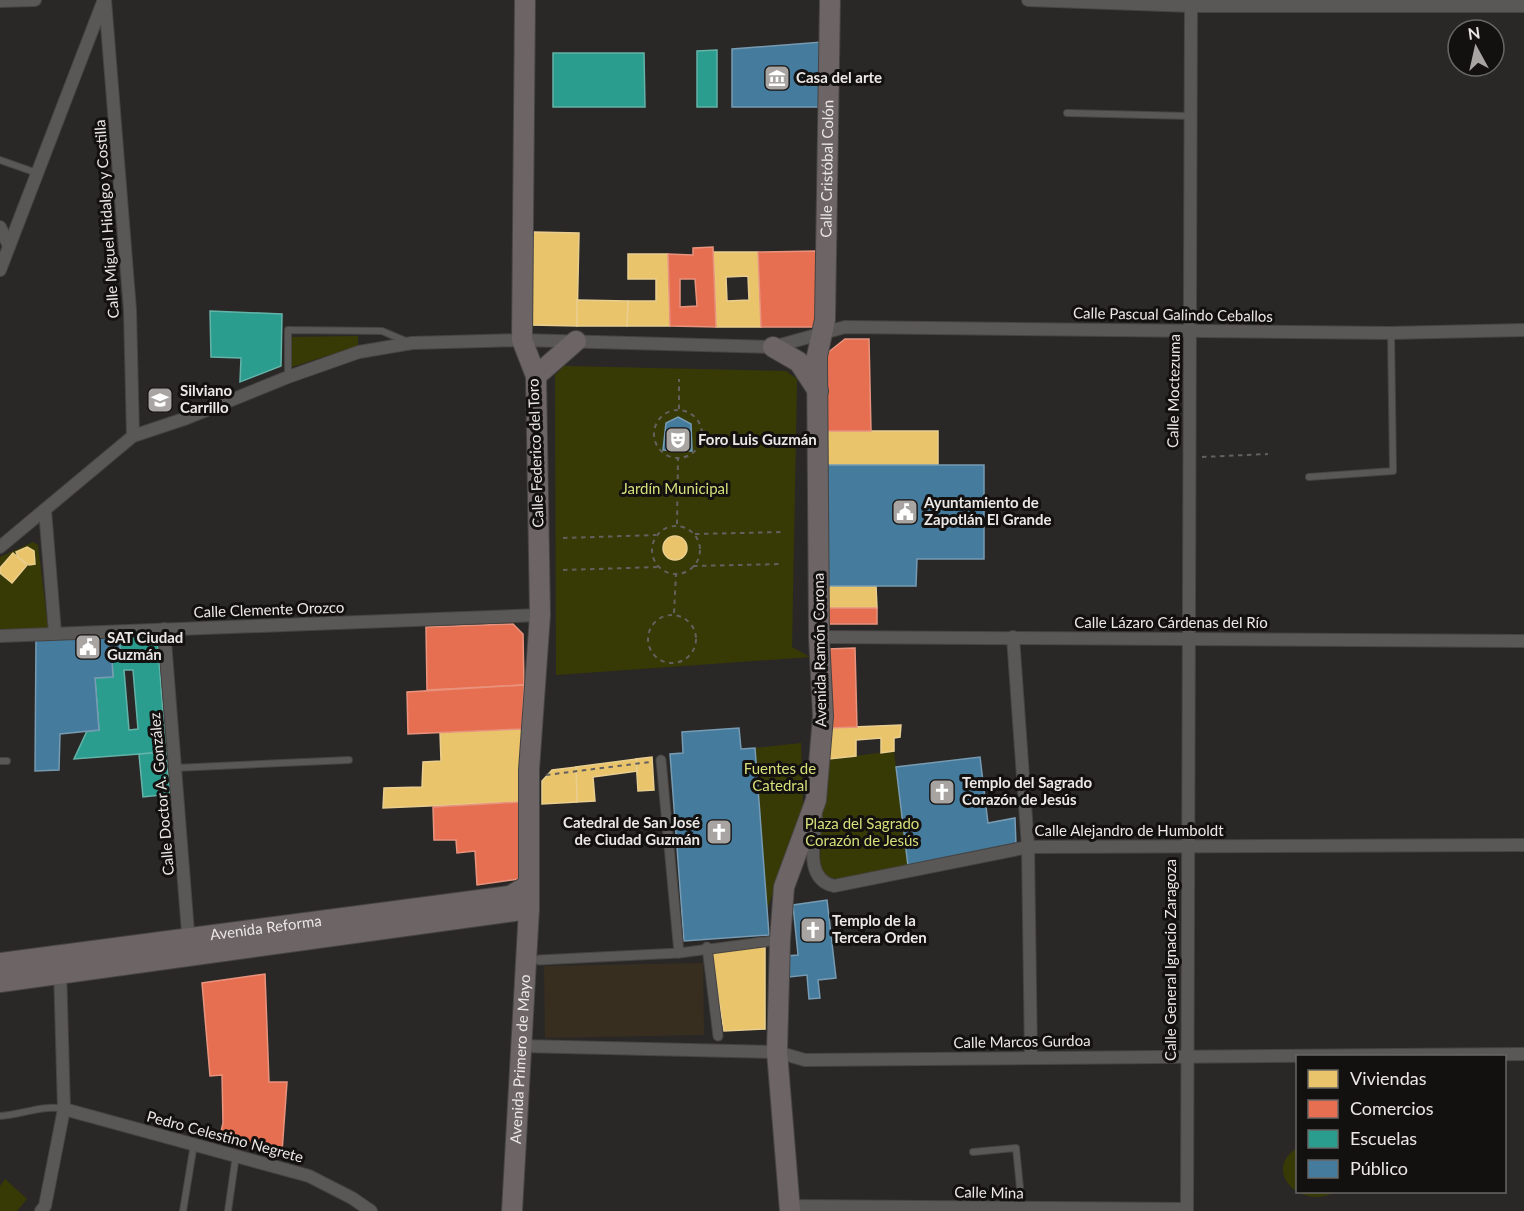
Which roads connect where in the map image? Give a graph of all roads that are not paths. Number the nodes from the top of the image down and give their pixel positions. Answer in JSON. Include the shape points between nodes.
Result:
{"nodes":[{"id":1,"x":36,"y":0,"type":"edge"},
{"id":2,"x":104,"y":0,"type":"edge"},
{"id":3,"x":525,"y":0,"type":"edge"},
{"id":4,"x":830,"y":0,"type":"edge"},
{"id":5,"x":1028,"y":0,"type":"edge"},
{"id":6,"x":0,"y":1,"type":"edge"},
{"id":7,"x":1191,"y":3,"type":"edge"},
{"id":8,"x":1330,"y":3,"type":"edge"},
{"id":9,"x":1417,"y":3,"type":"edge"},
{"id":10,"x":1524,"y":6,"type":"edge"},
{"id":11,"x":1067,"y":113,"type":"dead end"},
{"id":12,"x":1189,"y":116,"type":"junction"},
{"id":13,"x":0,"y":160,"type":"edge"},
{"id":14,"x":38,"y":173,"type":"junction"},
{"id":15,"x":0,"y":227,"type":"edge"},
{"id":16,"x":9,"y":246,"type":"junction"},
{"id":17,"x":0,"y":270,"type":"edge"},
{"id":18,"x":1190,"y":330,"type":"junction"},
{"id":19,"x":1524,"y":330,"type":"edge"},
{"id":20,"x":1390,"y":333,"type":"junction"},
{"id":21,"x":822,"y":336,"type":"junction"},
{"id":22,"x":522,"y":340,"type":"junction"},
{"id":23,"x":576,"y":341,"type":"junction"},
{"id":24,"x":412,"y":343,"type":"junction"},
{"id":25,"x":773,"y":347,"type":"junction"},
{"id":26,"x":536,"y":376,"type":"junction"},
{"id":27,"x":288,"y":377,"type":"junction"},
{"id":28,"x":818,"y":391,"type":"junction"},
{"id":29,"x":133,"y":436,"type":"junction"},
{"id":30,"x":1309,"y":477,"type":"dead end"},
{"id":31,"x":45,"y":510,"type":"junction"},
{"id":32,"x":0,"y":547,"type":"edge"},
{"id":33,"x":540,"y":615,"type":"junction"},
{"id":34,"x":164,"y":629,"type":"junction"},
{"id":35,"x":55,"y":633,"type":"junction"},
{"id":36,"x":0,"y":636,"type":"edge"},
{"id":37,"x":819,"y":637,"type":"junction"},
{"id":38,"x":1013,"y":637,"type":"junction"},
{"id":39,"x":1188,"y":638,"type":"junction"},
{"id":40,"x":1524,"y":640,"type":"edge"},
{"id":41,"x":349,"y":760,"type":"dead end"},
{"id":42,"x":661,"y":760,"type":"road end"},
{"id":43,"x":176,"y":768,"type":"junction"},
{"id":44,"x":816,"y":801,"type":"junction"},
{"id":45,"x":1186,"y":845,"type":"junction"},
{"id":46,"x":1524,"y":846,"type":"edge"},
{"id":47,"x":1028,"y":847,"type":"junction"},
{"id":48,"x":529,"y":885,"type":"junction"},
{"id":49,"x":529,"y":909,"type":"junction"},
{"id":50,"x":771,"y":941,"type":"dead end"},
{"id":51,"x":707,"y":947,"type":"junction"},
{"id":52,"x":190,"y":948,"type":"junction"},
{"id":53,"x":679,"y":953,"type":"junction"},
{"id":54,"x":539,"y":960,"type":"dead end"},
{"id":55,"x":0,"y":963,"type":"edge"},
{"id":56,"x":59,"y":965,"type":"junction"},
{"id":57,"x":0,"y":982,"type":"edge"},
{"id":58,"x":718,"y":1036,"type":"dead end"},
{"id":59,"x":522,"y":1047,"type":"junction"},
{"id":60,"x":777,"y":1052,"type":"junction"},
{"id":61,"x":1524,"y":1054,"type":"edge"},
{"id":62,"x":1185,"y":1055,"type":"junction"},
{"id":63,"x":1031,"y":1057,"type":"junction"},
{"id":64,"x":64,"y":1109,"type":"junction"},
{"id":65,"x":0,"y":1116,"type":"edge"},
{"id":66,"x":194,"y":1143,"type":"junction"},
{"id":67,"x":973,"y":1152,"type":"dead end"},
{"id":68,"x":237,"y":1154,"type":"junction"},
{"id":69,"x":790,"y":1208,"type":"edge"},
{"id":70,"x":1022,"y":1208,"type":"junction"},
{"id":71,"x":1186,"y":1210,"type":"edge"},
{"id":72,"x":41,"y":1211,"type":"edge"},
{"id":73,"x":183,"y":1211,"type":"edge"},
{"id":74,"x":228,"y":1211,"type":"edge"},
{"id":75,"x":371,"y":1211,"type":"edge"},
{"id":76,"x":512,"y":1211,"type":"edge"}],
"edges":[{"from":1,"to":6,"type":"street"},
{"from":2,"to":14,"type":"street"},
{"from":2,"to":29,"type":"street","name":"Calle Miguel Hidalgo y Costilla","via":[[130,310]]},
{"from":3,"to":22,"type":"main road","name":"Calle Federico del Toro"},
{"from":4,"to":21,"type":"main road","name":"Calle Cristóbal Colón"},
{"from":5,"to":7,"type":"street"},
{"from":7,"to":8,"type":"street"},
{"from":7,"to":12,"type":"street","name":"Calle Moctezuma"},
{"from":8,"to":9,"type":"street"},
{"from":9,"to":10,"type":"street"},
{"from":11,"to":12,"type":"lane"},
{"from":12,"to":18,"type":"street","name":"Calle Moctezuma"},
{"from":13,"to":14,"type":"lane"},
{"from":14,"to":16,"type":"street"},
{"from":15,"to":16,"type":"street"},
{"from":16,"to":17,"type":"street"},
{"from":18,"to":20,"type":"street","name":"Calle Pascual Galindo Ceballos"},
{"from":18,"to":21,"type":"street","name":"Calle Pascual Galindo Ceballos","via":[[845,327]]},
{"from":18,"to":39,"type":"street","name":"Calle Moctezuma"},
{"from":19,"to":20,"type":"street","name":"Calle Pascual Galindo Ceballos"},
{"from":20,"to":30,"type":"lane","via":[[1393,471]]},
{"from":21,"to":25,"type":"street","name":"Calle Pascual Galindo Ceballos"},
{"from":21,"to":28,"type":"main road","name":"Avenida Ramón Corona","via":[[817,356]]},
{"from":22,"to":23,"type":"street","name":"Calle Pascual Galindo Ceballos"},
{"from":22,"to":24,"type":"street","name":"Calle Pascual Galindo Ceballos"},
{"from":22,"to":26,"type":"main road","name":"Calle Federico del Toro"},
{"from":23,"to":25,"type":"street","name":"Calle Pascual Galindo Ceballos"},
{"from":23,"to":26,"type":"main road"},
{"from":24,"to":27,"type":"street","name":"Calle Pascual Galindo Ceballos","via":[[359,352]]},
{"from":24,"to":27,"type":"lane","via":[[382,331],[288,330]]},
{"from":25,"to":28,"type":"main road","via":[[799,362]]},
{"from":26,"to":33,"type":"main road","name":"Calle Federico del Toro"},
{"from":27,"to":29,"type":"street","name":"Calle Pascual Galindo Ceballos"},
{"from":28,"to":37,"type":"main road","name":"Avenida Ramón Corona"},
{"from":29,"to":31,"type":"street"},
{"from":31,"to":32,"type":"street"},
{"from":31,"to":35,"type":"street"},
{"from":33,"to":34,"type":"street","name":"Calle Clemente Orozco"},
{"from":33,"to":48,"type":"main road","name":"Calle Federico del Toro","via":[[529,770]]},
{"from":34,"to":35,"type":"street","name":"Calle Clemente Orozco"},
{"from":34,"to":43,"type":"street","name":"Calle Doctor A. González"},
{"from":35,"to":36,"type":"street","name":"Calle Clemente Orozco"},
{"from":37,"to":38,"type":"street","name":"Calle Lázaro Cárdenas del Río"},
{"from":37,"to":44,"type":"main road","name":"Avenida Ramón Corona","via":[[823,716]]},
{"from":38,"to":39,"type":"street","name":"Calle Lázaro Cárdenas del Río"},
{"from":38,"to":47,"type":"street"},
{"from":39,"to":40,"type":"street","name":"Calle Lázaro Cárdenas del Río"},
{"from":39,"to":45,"type":"street","name":"Calle General Ignacio Zaragoza"},
{"from":41,"to":43,"type":"lane"},
{"from":42,"to":53,"type":"street"},
{"from":43,"to":52,"type":"street","name":"Calle Doctor A. González"},
{"from":44,"to":47,"type":"street","name":"Calle Alejandro de Humboldt","via":[[813,863],[818,877],[829,884]]},
{"from":44,"to":60,"type":"main road","name":"Avenida Ramón Corona","via":[[784,887]]},
{"from":45,"to":46,"type":"street","name":"Calle Alejandro de Humboldt"},
{"from":45,"to":47,"type":"street","name":"Calle Alejandro de Humboldt"},
{"from":45,"to":62,"type":"street","name":"Calle General Ignacio Zaragoza"},
{"from":47,"to":63,"type":"street"},
{"from":48,"to":49,"type":"main road","name":"Calle Federico del Toro"},
{"from":48,"to":52,"type":"main road","name":"Avenida Reforma","via":[[510,896]]},
{"from":49,"to":52,"type":"main road","name":"Avenida Reforma"},
{"from":49,"to":59,"type":"main road","name":"Avenida Primero de Mayo"},
{"from":50,"to":51,"type":"street"},
{"from":51,"to":53,"type":"street"},
{"from":51,"to":58,"type":"street"},
{"from":52,"to":56,"type":"main road","name":"Avenida Reforma"},
{"from":53,"to":54,"type":"street"},
{"from":55,"to":56,"type":"main road","name":"Avenida Reforma"},
{"from":56,"to":57,"type":"main road","name":"Avenida Reforma"},
{"from":56,"to":64,"type":"street"},
{"from":59,"to":60,"type":"street","name":"Calle Marcos Gurdoa"},
{"from":59,"to":76,"type":"main road","name":"Avenida Primero de Mayo"},
{"from":60,"to":63,"type":"street","name":"Calle Marcos Gurdoa","via":[[805,1060]]},
{"from":60,"to":69,"type":"main road","name":"Avenida Ramón Corona"},
{"from":61,"to":62,"type":"street","name":"Calle Marcos Gurdoa"},
{"from":62,"to":63,"type":"street","name":"Calle Marcos Gurdoa"},
{"from":62,"to":71,"type":"street","name":"Calle General Ignacio Zaragoza"},
{"from":64,"to":65,"type":"lane","via":[[52,1106]]},
{"from":64,"to":66,"type":"street","name":"Pedro Celestino Negrete"},
{"from":64,"to":72,"type":"street"},
{"from":66,"to":68,"type":"street","name":"Pedro Celestino Negrete"},
{"from":66,"to":73,"type":"lane"},
{"from":67,"to":70,"type":"lane","via":[[1016,1148]]},
{"from":68,"to":74,"type":"lane"},
{"from":68,"to":75,"type":"street","name":"Pedro Celestino Negrete","via":[[309,1176]]},
{"from":69,"to":70,"type":"street","name":"Calle Mina"},
{"from":70,"to":71,"type":"street","name":"Calle Mina"}]}
